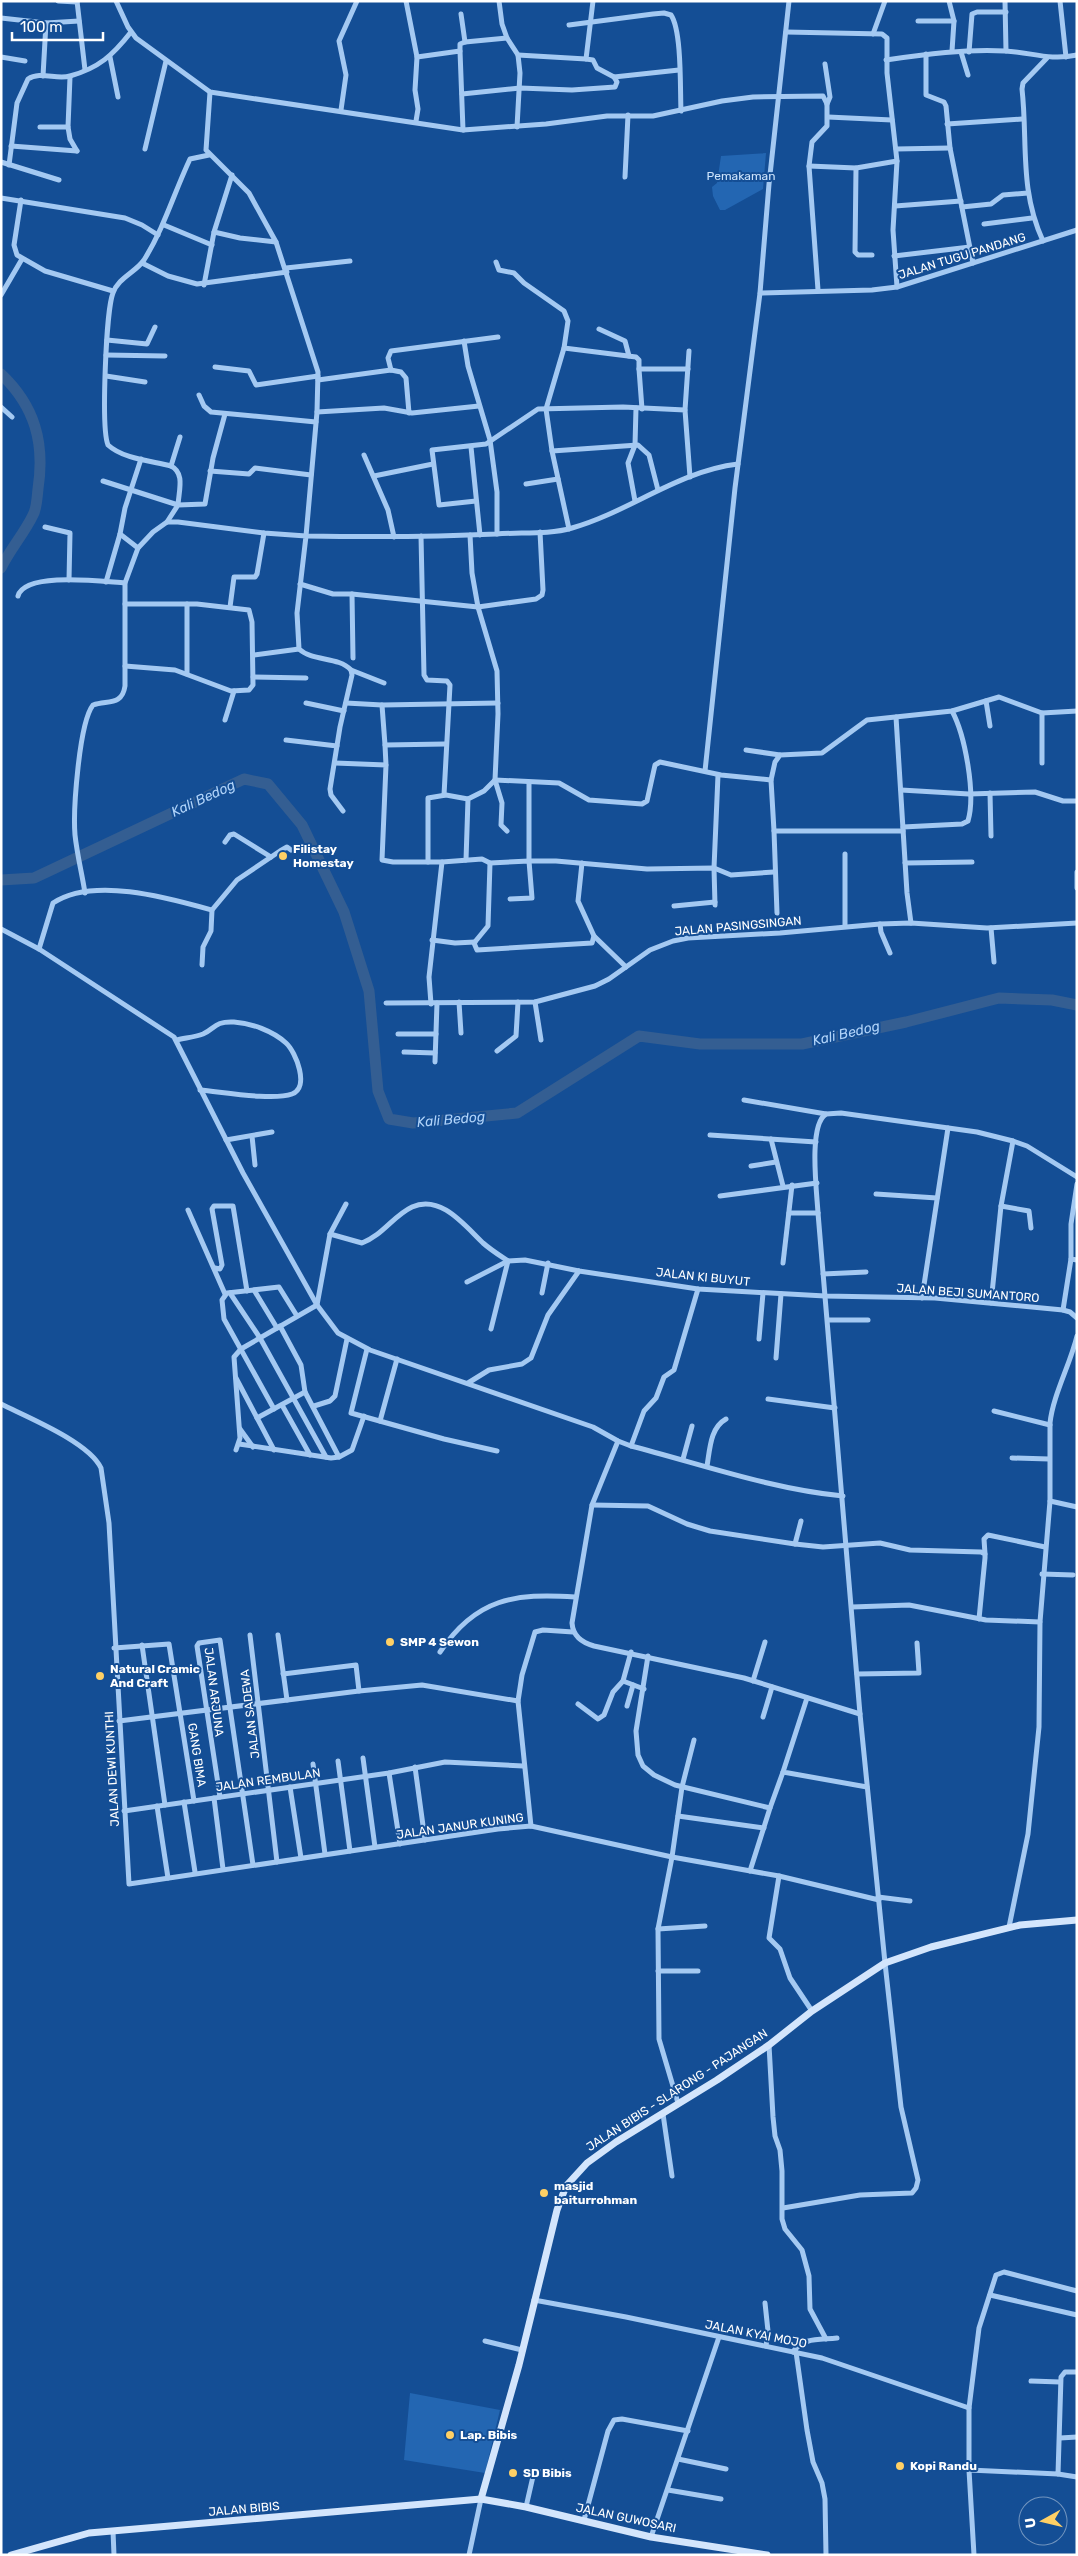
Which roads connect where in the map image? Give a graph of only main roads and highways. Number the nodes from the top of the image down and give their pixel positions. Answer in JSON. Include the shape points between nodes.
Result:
{"nodes":[{"id":1,"x":1077,"y":1920,"type":"edge"},
{"id":2,"x":481,"y":2499,"type":"junction"},
{"id":3,"x":12,"y":2555,"type":"edge"},
{"id":4,"x":767,"y":2555,"type":"edge"}],
"edges":[{"from":1,"to":2,"type":"main road","name":"JALAN BIBIS - SLARONG - PAJANGAN","via":[[1009,1927],[931,1947],[885,1963],[812,2011],[769,2045],[587,2163],[566,2186],[557,2210]]},
{"from":2,"to":3,"type":"main road","name":"JALAN BIBIS","via":[[113,2531],[63,2539]]},
{"from":2,"to":4,"type":"main road","name":"JALAN GUWOSARI","via":[[651,2537]]}]}
